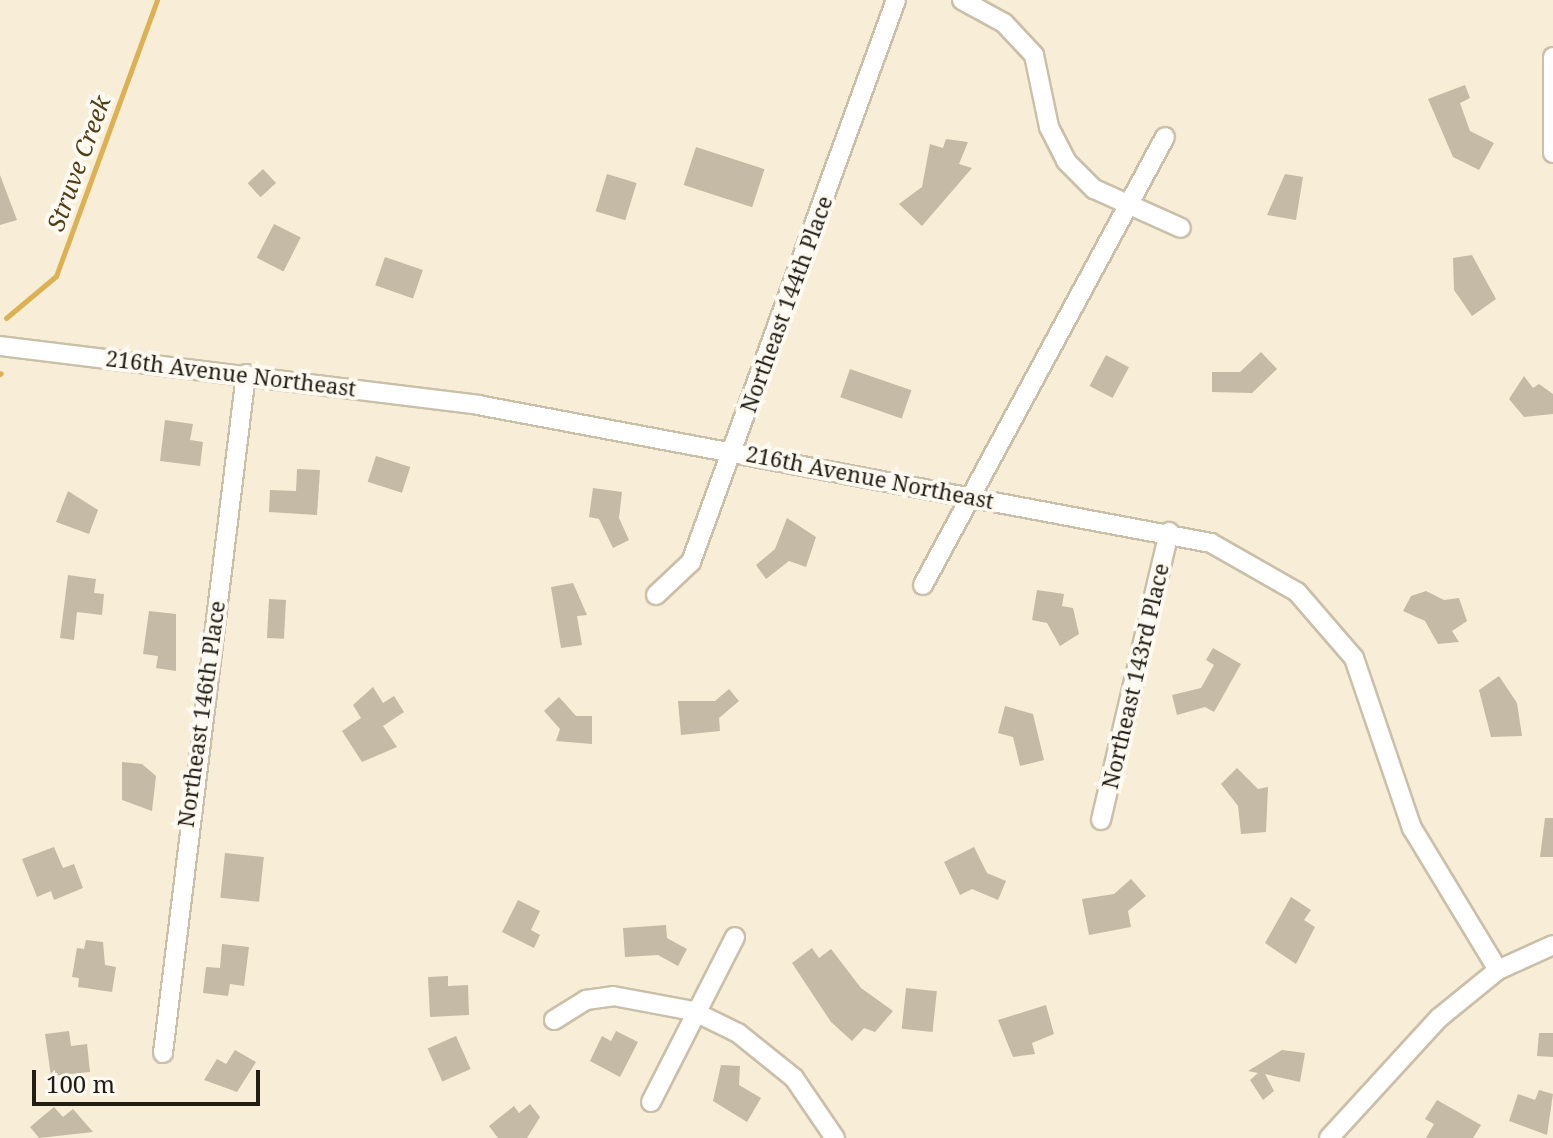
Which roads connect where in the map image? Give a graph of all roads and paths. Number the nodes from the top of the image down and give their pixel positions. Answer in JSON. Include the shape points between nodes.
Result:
{"nodes":[{"id":1,"x":896,"y":0,"type":"edge"},
{"id":2,"x":962,"y":0,"type":"edge"},
{"id":3,"x":1553,"y":57,"type":"edge"},
{"id":4,"x":1165,"y":137,"type":"dead end"},
{"id":5,"x":1553,"y":153,"type":"edge"},
{"id":6,"x":1129,"y":208,"type":"junction"},
{"id":7,"x":1181,"y":228,"type":"dead end"},
{"id":8,"x":0,"y":346,"type":"edge"},
{"id":9,"x":246,"y":374,"type":"junction"},
{"id":10,"x":732,"y":451,"type":"junction"},
{"id":11,"x":973,"y":496,"type":"junction"},
{"id":12,"x":1169,"y":532,"type":"junction"},
{"id":13,"x":923,"y":585,"type":"dead end"},
{"id":14,"x":656,"y":595,"type":"dead end"},
{"id":15,"x":1101,"y":820,"type":"dead end"},
{"id":16,"x":735,"y":937,"type":"dead end"},
{"id":17,"x":1553,"y":945,"type":"edge"},
{"id":18,"x":1498,"y":970,"type":"junction"},
{"id":19,"x":697,"y":1013,"type":"junction"},
{"id":20,"x":554,"y":1020,"type":"dead end"},
{"id":21,"x":163,"y":1053,"type":"dead end"},
{"id":22,"x":651,"y":1102,"type":"dead end"},
{"id":23,"x":835,"y":1138,"type":"edge"},
{"id":24,"x":1329,"y":1138,"type":"edge"}],
"edges":[{"from":1,"to":10,"type":"street","name":"Northeast 144th Place"},
{"from":2,"to":6,"type":"street","via":[[1004,23],[1034,55],[1049,127],[1066,161],[1094,189]]},
{"from":3,"to":5,"type":"street"},
{"from":4,"to":6,"type":"street"},
{"from":6,"to":7,"type":"street"},
{"from":6,"to":11,"type":"street"},
{"from":8,"to":9,"type":"street","name":"216th Avenue Northeast"},
{"from":9,"to":10,"type":"street","name":"216th Avenue Northeast","via":[[478,405]]},
{"from":9,"to":21,"type":"street","name":"Northeast 146th Place"},
{"from":10,"to":11,"type":"street","name":"216th Avenue Northeast"},
{"from":10,"to":14,"type":"street","name":"Northeast 144th Place","via":[[691,562]]},
{"from":11,"to":12,"type":"street","name":"216th Avenue Northeast"},
{"from":11,"to":13,"type":"street"},
{"from":12,"to":15,"type":"street","name":"Northeast 143rd Place"},
{"from":12,"to":18,"type":"street","name":"216th Avenue Northeast","via":[[1211,543],[1276,576],[1337,634],[1378,712],[1412,828]]},
{"from":16,"to":19,"type":"street"},
{"from":17,"to":18,"type":"street"},
{"from":18,"to":24,"type":"street","via":[[1439,1018]]},
{"from":19,"to":20,"type":"street","via":[[613,996],[586,1000]]},
{"from":19,"to":22,"type":"street"},
{"from":19,"to":23,"type":"street","via":[[738,1033],[794,1078]]}]}
